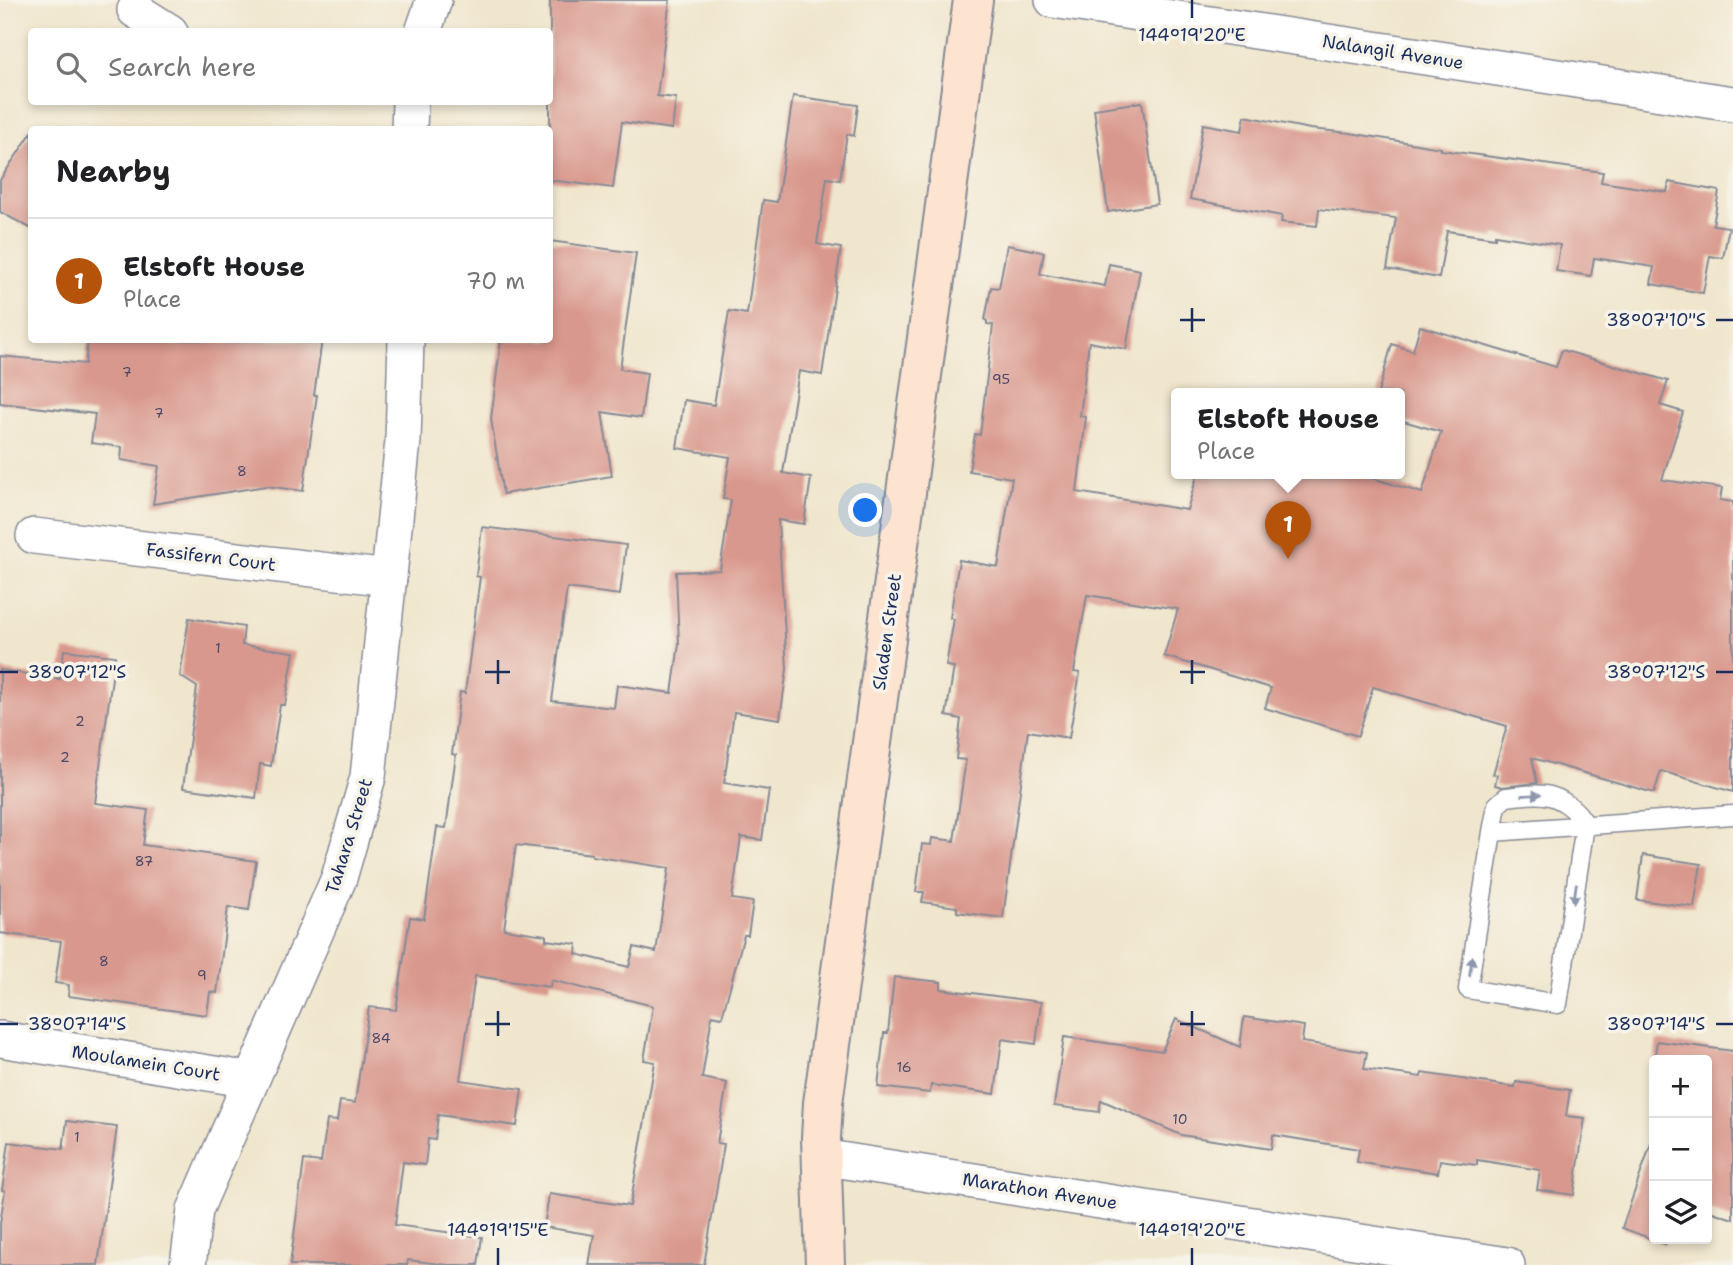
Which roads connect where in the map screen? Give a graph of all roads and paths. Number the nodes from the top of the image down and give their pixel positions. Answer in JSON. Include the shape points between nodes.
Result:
{"nodes":[{"id":1,"x":434,"y":0,"type":"edge"},
{"id":2,"x":973,"y":0,"type":"edge"},
{"id":3,"x":1053,"y":0,"type":"edge"},
{"id":4,"x":135,"y":10,"type":"dead end"},
{"id":5,"x":164,"y":28,"type":"edge"},
{"id":6,"x":424,"y":28,"type":"edge"},
{"id":7,"x":1733,"y":104,"type":"edge"},
{"id":8,"x":410,"y":105,"type":"edge"},
{"id":9,"x":409,"y":126,"type":"edge"},
{"id":10,"x":406,"y":343,"type":"edge"},
{"id":11,"x":34,"y":536,"type":"dead end"},
{"id":12,"x":388,"y":578,"type":"junction"},
{"id":13,"x":1733,"y":816,"type":"edge"},
{"id":14,"x":1585,"y":825,"type":"junction"},
{"id":15,"x":1492,"y":832,"type":"junction"},
{"id":16,"x":0,"y":1039,"type":"edge"},
{"id":17,"x":251,"y":1080,"type":"junction"},
{"id":18,"x":821,"y":1157,"type":"junction"},
{"id":19,"x":188,"y":1265,"type":"edge"},
{"id":20,"x":825,"y":1265,"type":"edge"},
{"id":21,"x":1507,"y":1265,"type":"edge"}],
"edges":[{"from":1,"to":6,"type":"street"},
{"from":2,"to":18,"type":"street","name":"Sladen Street","via":[[825,1086]]},
{"from":3,"to":7,"type":"street","name":"Nalangil Avenue"},
{"from":4,"to":5,"type":"street"},
{"from":8,"to":9,"type":"street"},
{"from":10,"to":12,"type":"street","name":"Tahara Street","via":[[402,441]]},
{"from":11,"to":12,"type":"street","name":"Fassifern Court"},
{"from":12,"to":17,"type":"street","name":"Tahara Street","via":[[368,777],[339,878]]},
{"from":13,"to":14,"type":"lane"},
{"from":14,"to":15,"type":"lane"},
{"from":15,"to":14,"type":"lane","one_way":true,"via":[[1497,805],[1506,797],[1553,797],[1576,811]]},
{"from":14,"to":15,"type":"lane","one_way":true,"via":[[1558,1004],[1468,989]]},
{"from":16,"to":17,"type":"street","name":"Moulamein Court"},
{"from":17,"to":19,"type":"street","name":"Tahara Street","via":[[195,1210]]},
{"from":18,"to":20,"type":"street","name":"Sladen Street"},
{"from":18,"to":21,"type":"street","name":"Marathon Avenue"}]}
